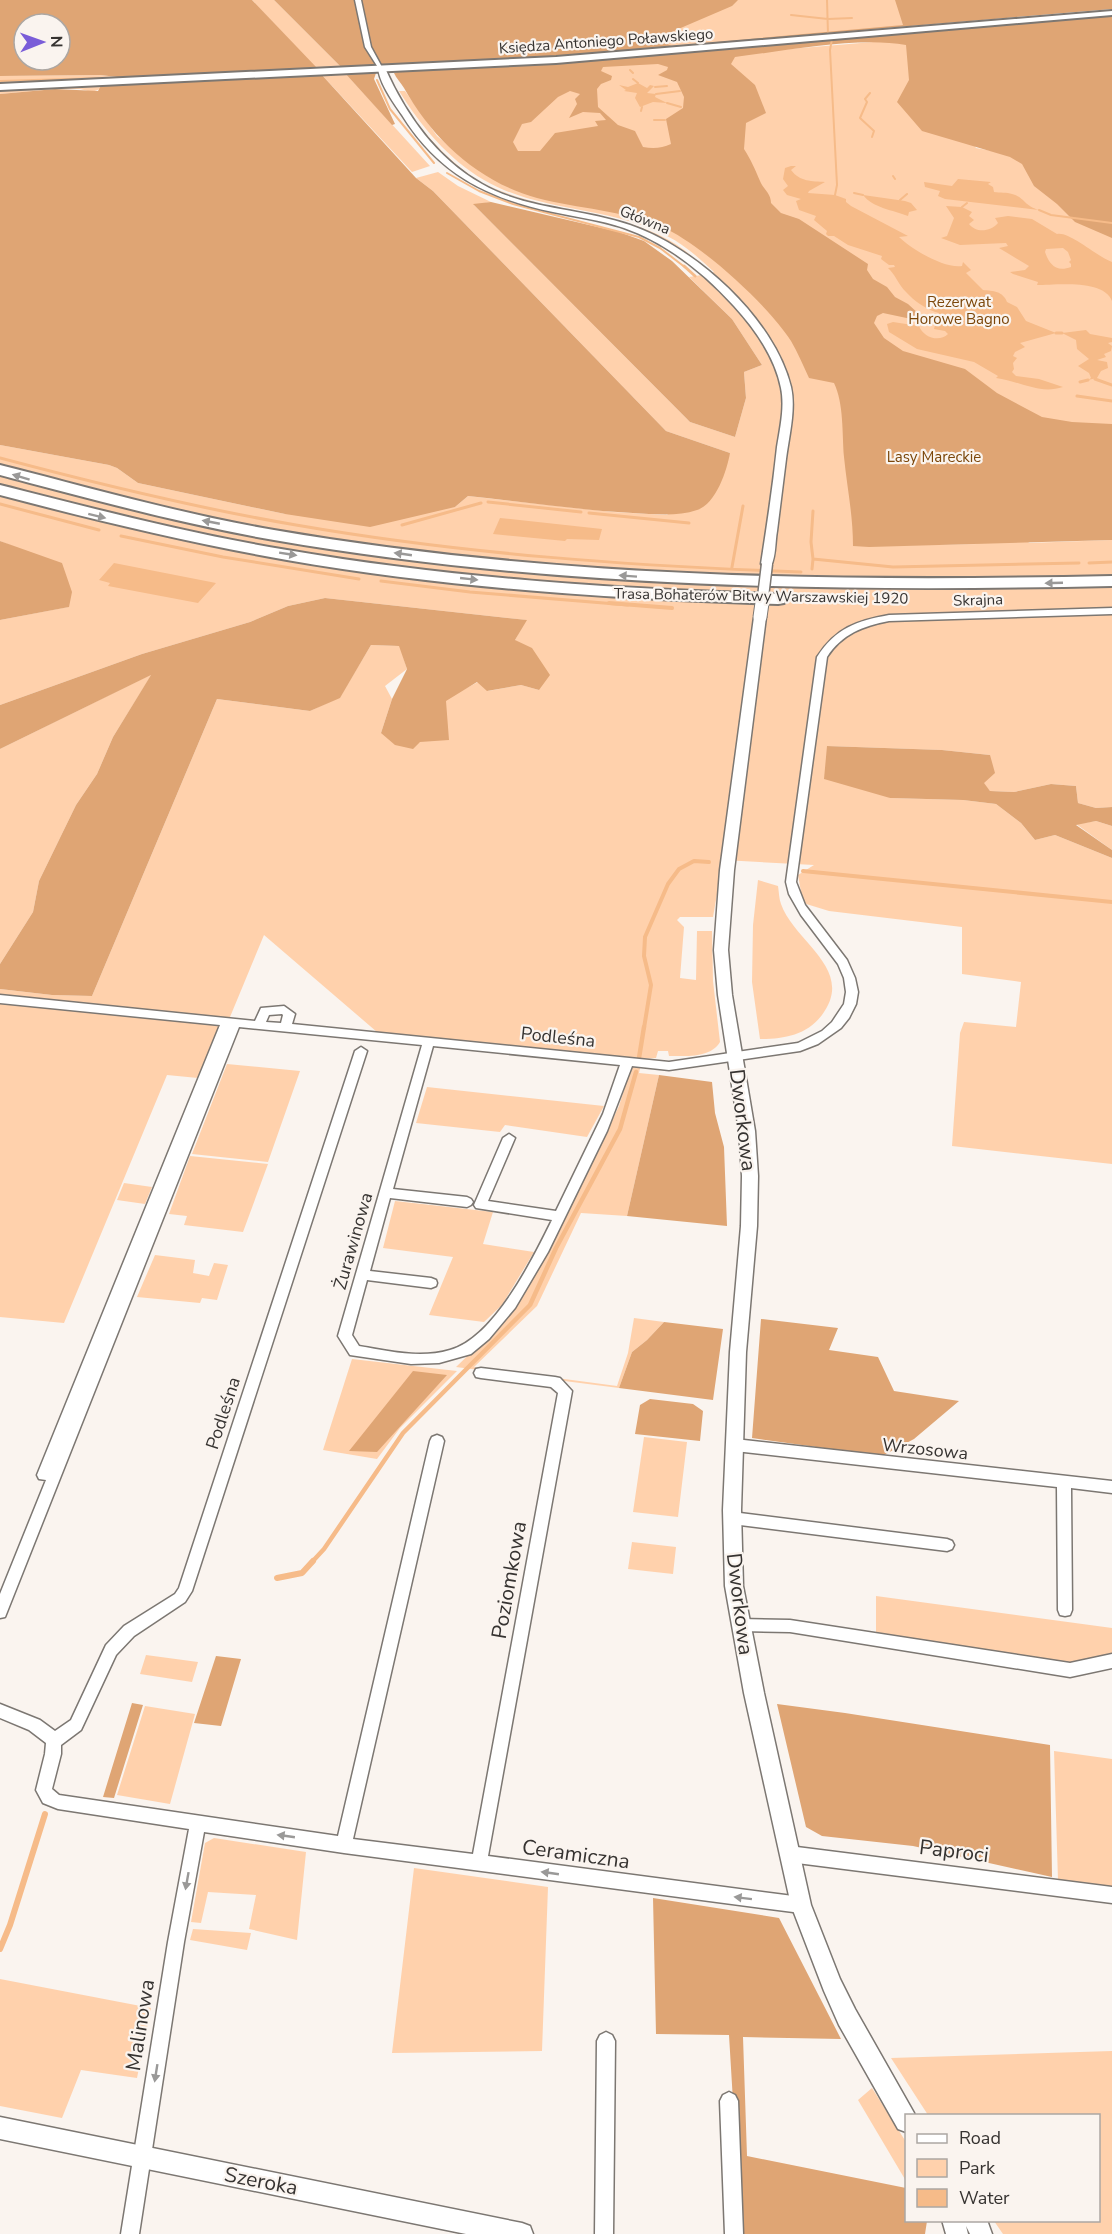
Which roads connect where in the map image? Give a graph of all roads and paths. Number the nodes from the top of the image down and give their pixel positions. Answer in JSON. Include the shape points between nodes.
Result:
{"nodes":[{"id":1,"x":358,"y":0,"type":"edge"},
{"id":2,"x":1112,"y":13,"type":"edge"},
{"id":3,"x":381,"y":68,"type":"junction"},
{"id":4,"x":0,"y":85,"type":"edge"},
{"id":5,"x":0,"y":470,"type":"edge"},
{"id":6,"x":0,"y":490,"type":"edge"},
{"id":7,"x":767,"y":564,"type":"joint"},
{"id":8,"x":1112,"y":581,"type":"edge"},
{"id":9,"x":1112,"y":595,"type":"edge"},
{"id":10,"x":1112,"y":611,"type":"edge"},
{"id":11,"x":847,"y":630,"type":"joint"},
{"id":12,"x":0,"y":999,"type":"edge"},
{"id":13,"x":231,"y":1023,"type":"junction"},
{"id":14,"x":259,"y":1026,"type":"junction"},
{"id":15,"x":285,"y":1028,"type":"junction"},
{"id":16,"x":428,"y":1043,"type":"junction"},
{"id":17,"x":361,"y":1051,"type":"dead end"},
{"id":18,"x":735,"y":1058,"type":"junction"},
{"id":19,"x":627,"y":1063,"type":"junction"},
{"id":20,"x":509,"y":1138,"type":"dead end"},
{"id":21,"x":386,"y":1193,"type":"junction"},
{"id":22,"x":467,"y":1202,"type":"dead end"},
{"id":23,"x":559,"y":1216,"type":"junction"},
{"id":24,"x":362,"y":1275,"type":"junction"},
{"id":25,"x":431,"y":1283,"type":"dead end"},
{"id":26,"x":481,"y":1373,"type":"dead end"},
{"id":27,"x":437,"y":1441,"type":"dead end"},
{"id":28,"x":735,"y":1445,"type":"junction"},
{"id":29,"x":44,"y":1475,"type":"dead end"},
{"id":30,"x":1064,"y":1482,"type":"junction"},
{"id":31,"x":1112,"y":1487,"type":"edge"},
{"id":32,"x":732,"y":1518,"type":"junction"},
{"id":33,"x":947,"y":1545,"type":"dead end"},
{"id":34,"x":1065,"y":1610,"type":"dead end"},
{"id":35,"x":0,"y":1612,"type":"edge"},
{"id":36,"x":740,"y":1625,"type":"junction"},
{"id":37,"x":1112,"y":1661,"type":"edge"},
{"id":38,"x":0,"y":1711,"type":"edge"},
{"id":39,"x":54,"y":1741,"type":"junction"},
{"id":40,"x":198,"y":1823,"type":"junction"},
{"id":41,"x":344,"y":1845,"type":"junction"},
{"id":42,"x":789,"y":1854,"type":"junction"},
{"id":43,"x":479,"y":1863,"type":"junction"},
{"id":44,"x":1112,"y":1895,"type":"edge"},
{"id":45,"x":801,"y":1905,"type":"junction"},
{"id":46,"x":606,"y":2042,"type":"dead end"},
{"id":47,"x":729,"y":2101,"type":"dead end"},
{"id":48,"x":905,"y":2119,"type":"edge"},
{"id":49,"x":0,"y":2128,"type":"edge"},
{"id":50,"x":142,"y":2157,"type":"junction"},
{"id":51,"x":130,"y":2234,"type":"edge"},
{"id":52,"x":522,"y":2234,"type":"edge"},
{"id":53,"x":604,"y":2234,"type":"edge"},
{"id":54,"x":734,"y":2234,"type":"edge"}],
"edges":[{"from":1,"to":3,"type":"street","name":"Główna","via":[[368,47]]},
{"from":2,"to":3,"type":"main road","name":"Księdza Antoniego Poławskiego","via":[[619,55]]},
{"from":3,"to":4,"type":"main road","name":"Księdza Antoniego Poławskiego"},
{"from":3,"to":7,"type":"street","name":"Główna","via":[[409,122],[434,151],[467,178],[521,202],[625,226],[663,242],[730,296],[761,331],[780,364],[786,390]]},
{"from":8,"to":5,"type":"highway","name":"Trasa Bohaterów Bitwy Warszawskiej 1920","one_way":true,"via":[[871,585],[718,581],[545,570],[400,553],[238,527],[96,497]]},
{"from":6,"to":9,"type":"highway","name":"Trasa Bohaterów Bitwy Warszawskiej 1920","one_way":true,"via":[[194,537],[411,573],[539,586],[716,598],[897,600]]},
{"from":7,"to":18,"type":"street","name":"Dworkowa","bridge":true,"via":[[722,923],[725,995]]},
{"from":10,"to":11,"type":"street","name":"Skrajna","via":[[889,618]]},
{"from":11,"to":18,"type":"street","name":"Dworkowa","via":[[835,638],[822,657],[791,882],[795,898],[848,973],[851,1002],[838,1025],[817,1040],[787,1051]]},
{"from":12,"to":13,"type":"street","name":"Podleśna"},
{"from":13,"to":14,"type":"street","name":"Podleśna"},
{"from":13,"to":29,"type":"street"},
{"from":13,"to":35,"type":"street"},
{"from":14,"to":15,"type":"street","name":"Podleśna"},
{"from":14,"to":15,"type":"street","via":[[265,1011],[284,1010],[289,1014]]},
{"from":15,"to":16,"type":"street","name":"Podleśna"},
{"from":16,"to":19,"type":"street","name":"Podleśna"},
{"from":16,"to":21,"type":"street","name":"Żurawinowa"},
{"from":17,"to":39,"type":"street","name":"Podleśna","via":[[185,1591],[180,1599],[129,1631],[111,1650],[76,1725]]},
{"from":18,"to":19,"type":"street","name":"Podleśna","via":[[669,1066]]},
{"from":18,"to":28,"type":"street","name":"Dworkowa","via":[[747,1131],[750,1199]]},
{"from":19,"to":23,"type":"street","via":[[619,1093]]},
{"from":20,"to":23,"type":"street","via":[[480,1205]]},
{"from":21,"to":22,"type":"street"},
{"from":21,"to":24,"type":"street","name":"Żurawinowa"},
{"from":23,"to":24,"type":"street","name":"Żurawinowa","via":[[509,1308],[469,1349],[453,1356],[430,1360],[355,1351],[345,1336]]},
{"from":24,"to":25,"type":"street"},
{"from":26,"to":43,"type":"street","name":"Poziomkowa","via":[[555,1382],[565,1391]]},
{"from":27,"to":41,"type":"street"},
{"from":28,"to":30,"type":"street","name":"Wrzosowa"},
{"from":28,"to":32,"type":"street","name":"Dworkowa"},
{"from":30,"to":31,"type":"street","name":"Wrzosowa"},
{"from":30,"to":34,"type":"street"},
{"from":32,"to":33,"type":"street"},
{"from":32,"to":36,"type":"street","name":"Dworkowa","via":[[734,1586]]},
{"from":36,"to":37,"type":"street","via":[[789,1626],[1070,1670]]},
{"from":36,"to":42,"type":"street","name":"Dworkowa"},
{"from":38,"to":39,"type":"street","via":[[48,1732]]},
{"from":39,"to":40,"type":"street","name":"Ceramiczna","via":[[44,1791],[49,1798]]},
{"from":41,"to":40,"type":"street","name":"Ceramiczna","one_way":true},
{"from":40,"to":50,"type":"street","name":"Malinowa","one_way":true},
{"from":41,"to":43,"type":"street","name":"Ceramiczna"},
{"from":42,"to":44,"type":"street","name":"Paproci"},
{"from":42,"to":45,"type":"street","name":"Dworkowa"},
{"from":45,"to":43,"type":"street","name":"Ceramiczna","one_way":true},
{"from":45,"to":48,"type":"street","name":"Dworkowa","via":[[831,1984]]},
{"from":46,"to":53,"type":"street"},
{"from":47,"to":54,"type":"street"},
{"from":49,"to":50,"type":"street","name":"Szeroka"},
{"from":50,"to":51,"type":"street","name":"Malinowa"},
{"from":50,"to":52,"type":"street","name":"Szeroka"}]}
